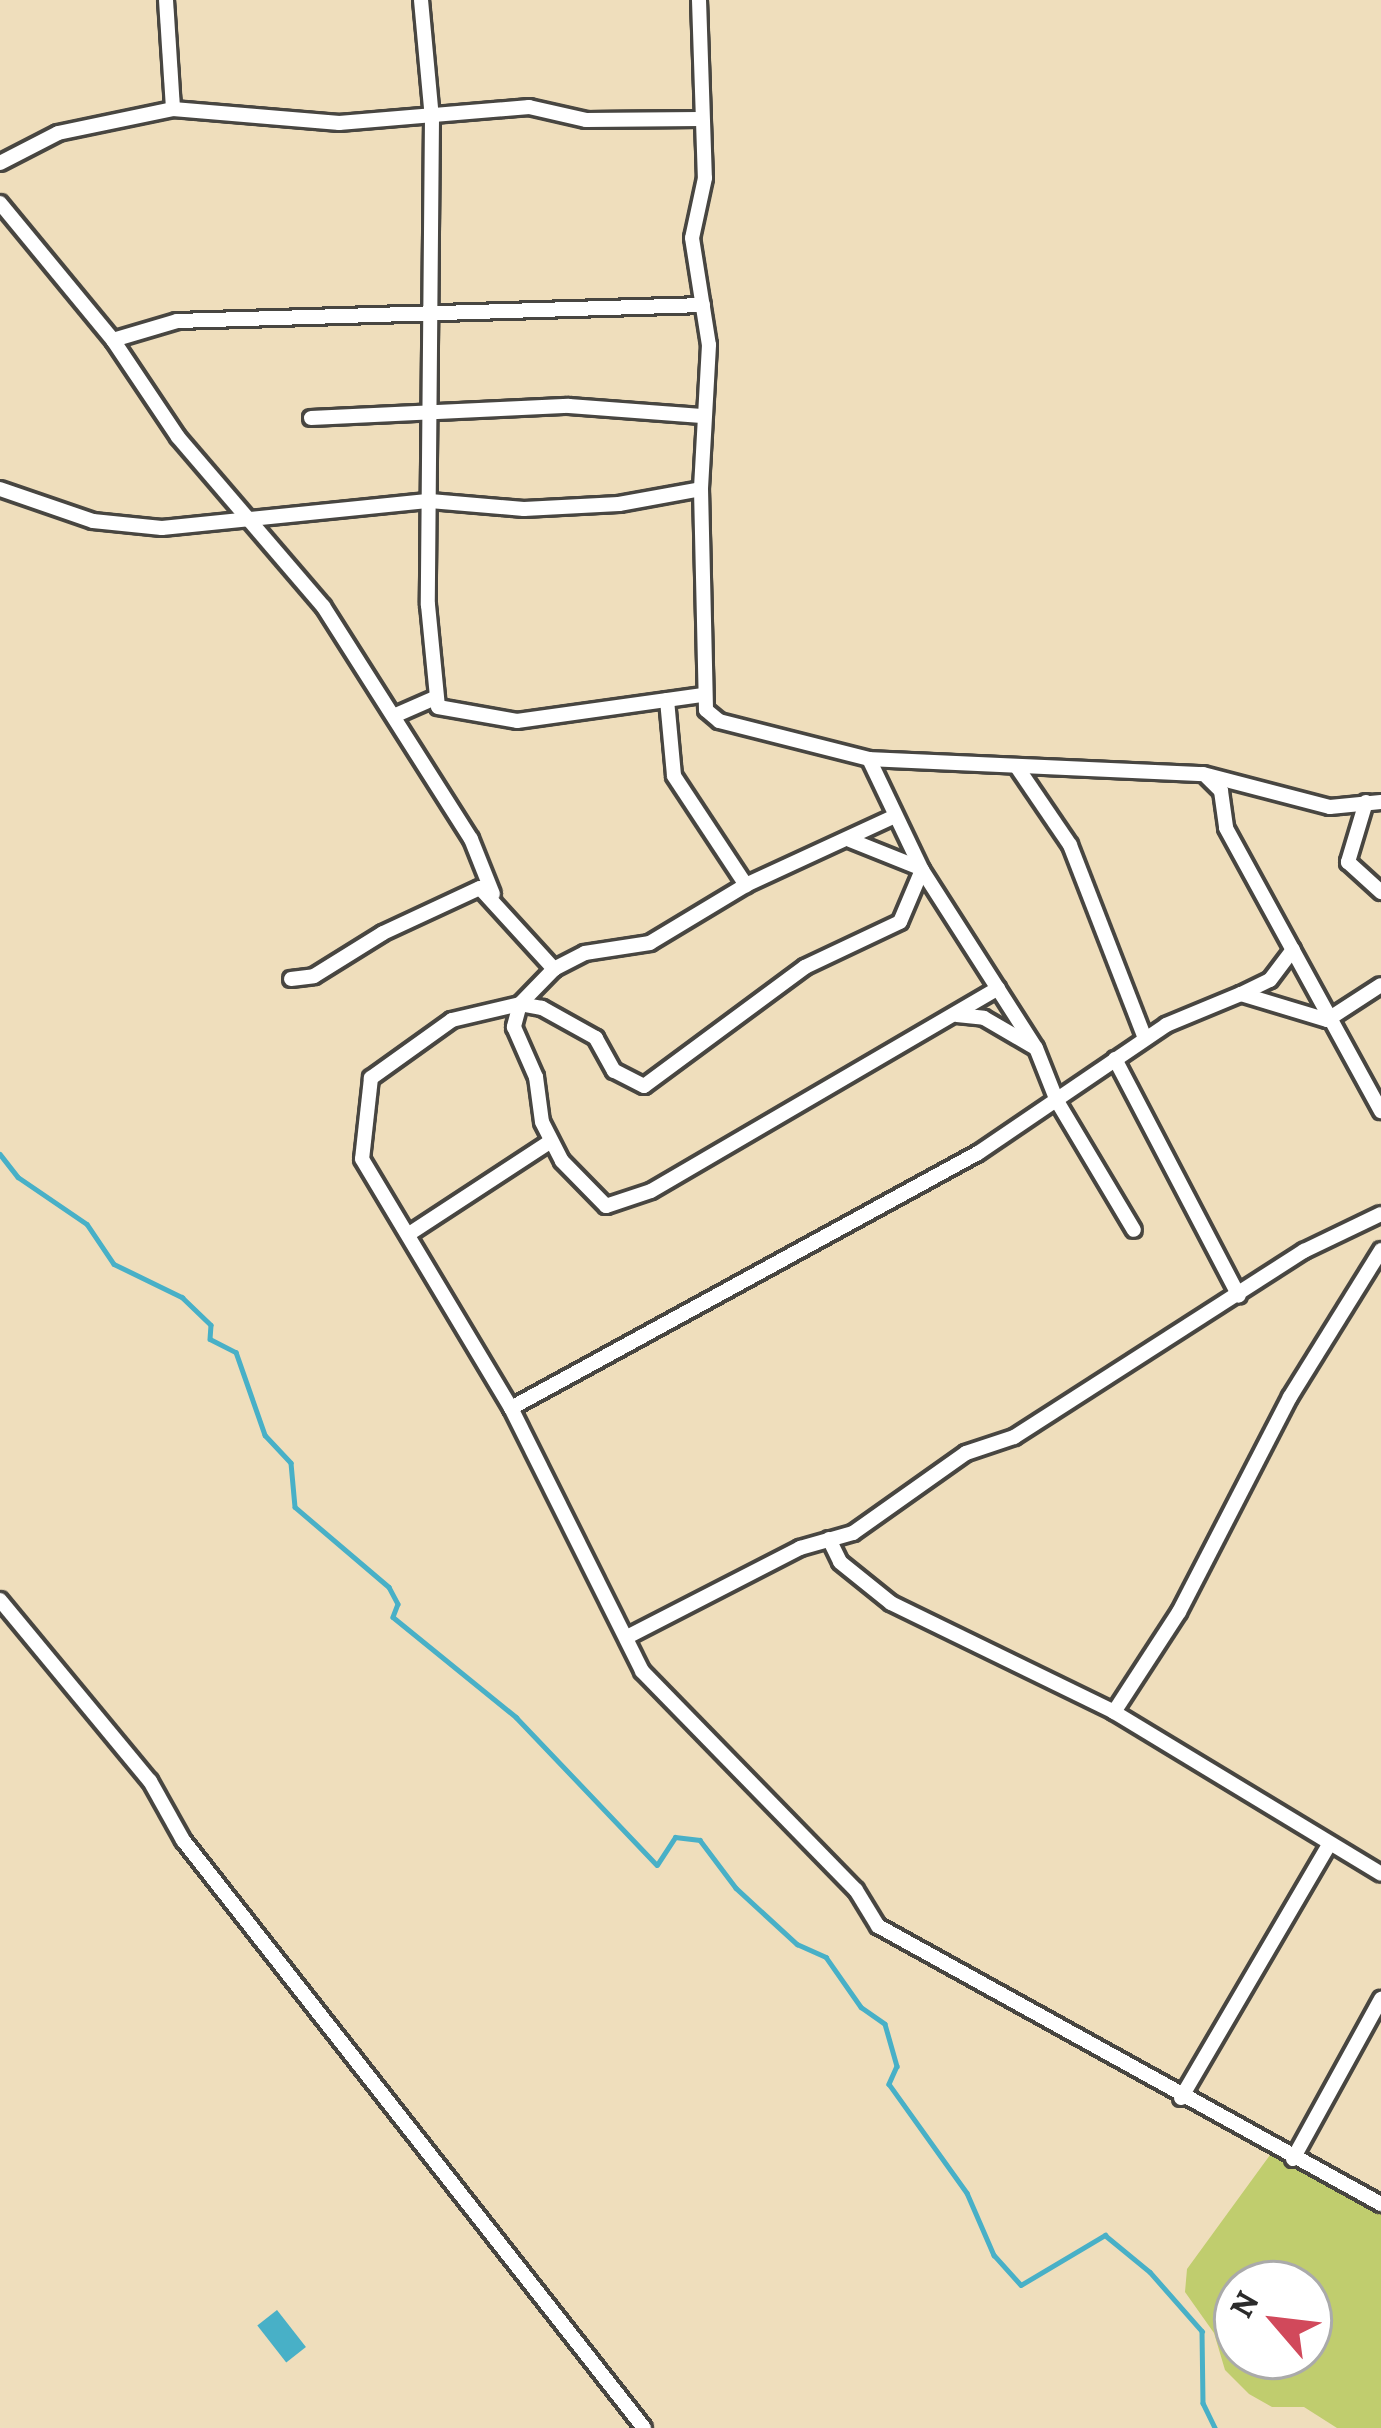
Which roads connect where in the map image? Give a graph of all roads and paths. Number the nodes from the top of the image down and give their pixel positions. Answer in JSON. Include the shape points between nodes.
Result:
{"nodes":[{"id":1,"x":166,"y":0,"type":"edge"},
{"id":2,"x":421,"y":0,"type":"edge"},
{"id":3,"x":699,"y":0,"type":"edge"},
{"id":4,"x":173,"y":109,"type":"junction"},
{"id":5,"x":432,"y":118,"type":"junction"},
{"id":6,"x":700,"y":119,"type":"junction"},
{"id":7,"x":0,"y":163,"type":"edge"},
{"id":8,"x":0,"y":203,"type":"edge"},
{"id":9,"x":703,"y":304,"type":"junction"},
{"id":10,"x":431,"y":316,"type":"junction"},
{"id":11,"x":113,"y":340,"type":"junction"},
{"id":12,"x":430,"y":414,"type":"junction"},
{"id":13,"x":702,"y":416,"type":"junction"},
{"id":14,"x":310,"y":418,"type":"dead end"},
{"id":15,"x":0,"y":489,"type":"edge"},
{"id":16,"x":701,"y":489,"type":"junction"},
{"id":17,"x":430,"y":501,"type":"junction"},
{"id":18,"x":247,"y":518,"type":"junction"},
{"id":19,"x":703,"y":695,"type":"junction"},
{"id":20,"x":435,"y":698,"type":"junction"},
{"id":21,"x":668,"y":700,"type":"junction"},
{"id":22,"x":396,"y":716,"type":"junction"},
{"id":23,"x":868,"y":759,"type":"junction"},
{"id":24,"x":1017,"y":766,"type":"junction"},
{"id":25,"x":1203,"y":774,"type":"junction"},
{"id":26,"x":1374,"y":802,"type":"edge"},
{"id":27,"x":893,"y":817,"type":"junction"},
{"id":28,"x":849,"y":840,"type":"junction"},
{"id":29,"x":922,"y":870,"type":"junction"},
{"id":30,"x":746,"y":885,"type":"junction"},
{"id":31,"x":1381,"y":892,"type":"edge"},
{"id":32,"x":493,"y":894,"type":"junction"},
{"id":33,"x":1293,"y":950,"type":"junction"},
{"id":34,"x":554,"y":969,"type":"junction"},
{"id":35,"x":291,"y":979,"type":"dead end"},
{"id":36,"x":1381,"y":985,"type":"edge"},
{"id":37,"x":998,"y":988,"type":"junction"},
{"id":38,"x":1241,"y":994,"type":"junction"},
{"id":39,"x":520,"y":1004,"type":"junction"},
{"id":40,"x":957,"y":1015,"type":"junction"},
{"id":41,"x":1327,"y":1021,"type":"junction"},
{"id":42,"x":1145,"y":1038,"type":"junction"},
{"id":43,"x":1036,"y":1048,"type":"junction"},
{"id":44,"x":1115,"y":1059,"type":"junction"},
{"id":45,"x":1057,"y":1101,"type":"junction"},
{"id":46,"x":1381,"y":1112,"type":"edge"},
{"id":47,"x":551,"y":1142,"type":"junction"},
{"id":48,"x":1381,"y":1214,"type":"edge"},
{"id":49,"x":1133,"y":1231,"type":"dead end"},
{"id":50,"x":412,"y":1232,"type":"junction"},
{"id":51,"x":1381,"y":1250,"type":"edge"},
{"id":52,"x":1239,"y":1296,"type":"junction"},
{"id":53,"x":511,"y":1408,"type":"junction"},
{"id":54,"x":829,"y":1539,"type":"junction"},
{"id":55,"x":0,"y":1600,"type":"edge"},
{"id":56,"x":628,"y":1637,"type":"junction"},
{"id":57,"x":1114,"y":1712,"type":"junction"},
{"id":58,"x":1329,"y":1845,"type":"junction"},
{"id":59,"x":1381,"y":1874,"type":"edge"},
{"id":60,"x":1381,"y":1999,"type":"edge"},
{"id":61,"x":1363,"y":2029,"type":"junction"},
{"id":62,"x":1381,"y":2040,"type":"edge"},
{"id":63,"x":1181,"y":2098,"type":"junction"},
{"id":64,"x":1293,"y":2158,"type":"junction"},
{"id":65,"x":1381,"y":2204,"type":"edge"},
{"id":66,"x":644,"y":2428,"type":"edge"}],
"edges":[{"from":1,"to":4,"type":"street"},
{"from":2,"to":5,"type":"street"},
{"from":3,"to":6,"type":"street"},
{"from":4,"to":5,"type":"street","via":[[283,114],[298,122]]},
{"from":4,"to":7,"type":"street","via":[[58,133]]},
{"from":5,"to":6,"type":"street","via":[[529,107],[586,120]]},
{"from":5,"to":10,"type":"street"},
{"from":6,"to":9,"type":"street","via":[[704,178],[692,238]]},
{"from":8,"to":11,"type":"street"},
{"from":9,"to":10,"type":"street"},
{"from":9,"to":13,"type":"street","via":[[709,345]]},
{"from":10,"to":11,"type":"street","via":[[177,321]]},
{"from":10,"to":12,"type":"street"},
{"from":11,"to":18,"type":"street"},
{"from":12,"to":13,"type":"street","via":[[569,406]]},
{"from":12,"to":14,"type":"street"},
{"from":12,"to":17,"type":"street"},
{"from":13,"to":16,"type":"street"},
{"from":15,"to":18,"type":"street","via":[[93,521],[162,528]]},
{"from":16,"to":17,"type":"street","via":[[524,509]]},
{"from":16,"to":19,"type":"street"},
{"from":17,"to":18,"type":"street"},
{"from":17,"to":20,"type":"street"},
{"from":18,"to":22,"type":"street","via":[[323,606]]},
{"from":19,"to":21,"type":"street"},
{"from":19,"to":23,"type":"street","via":[[719,721]]},
{"from":20,"to":21,"type":"street","via":[[438,707],[517,721]]},
{"from":20,"to":22,"type":"street"},
{"from":21,"to":30,"type":"street","via":[[674,776]]},
{"from":22,"to":32,"type":"street","via":[[484,861]]},
{"from":23,"to":24,"type":"street"},
{"from":23,"to":27,"type":"street"},
{"from":24,"to":25,"type":"street"},
{"from":24,"to":42,"type":"street","via":[[1070,845]]},
{"from":25,"to":26,"type":"street","via":[[1330,807]]},
{"from":25,"to":33,"type":"street","via":[[1221,791],[1226,828]]},
{"from":26,"to":31,"type":"street","via":[[1348,862]]},
{"from":27,"to":28,"type":"street"},
{"from":27,"to":29,"type":"street"},
{"from":28,"to":29,"type":"street"},
{"from":28,"to":30,"type":"street"},
{"from":29,"to":37,"type":"street"},
{"from":29,"to":39,"type":"street","via":[[900,922],[806,967],[644,1086],[614,1071],[596,1038]]},
{"from":30,"to":34,"type":"street","via":[[650,943],[585,953]]},
{"from":32,"to":34,"type":"street"},
{"from":32,"to":35,"type":"street","via":[[470,890],[314,976]]},
{"from":33,"to":38,"type":"street","via":[[1270,980]]},
{"from":33,"to":41,"type":"street"},
{"from":34,"to":39,"type":"street"},
{"from":36,"to":41,"type":"street"},
{"from":37,"to":40,"type":"street"},
{"from":37,"to":43,"type":"street"},
{"from":38,"to":41,"type":"street"},
{"from":38,"to":42,"type":"street"},
{"from":39,"to":47,"type":"street","via":[[517,1043],[536,1077]]},
{"from":39,"to":50,"type":"street","via":[[452,1020],[370,1078],[358,1147]]},
{"from":40,"to":43,"type":"street","via":[[984,1018]]},
{"from":40,"to":47,"type":"street","via":[[677,1177],[612,1204],[593,1201]]},
{"from":41,"to":46,"type":"street"},
{"from":42,"to":44,"type":"street"},
{"from":43,"to":45,"type":"street"},
{"from":44,"to":45,"type":"street"},
{"from":44,"to":52,"type":"street"},
{"from":45,"to":49,"type":"street"},
{"from":45,"to":53,"type":"street","via":[[717,1301]]},
{"from":47,"to":50,"type":"street"},
{"from":48,"to":52,"type":"street","via":[[1304,1251]]},
{"from":50,"to":53,"type":"street","via":[[446,1309]]},
{"from":51,"to":57,"type":"street","via":[[1290,1397],[1179,1612]]},
{"from":52,"to":54,"type":"street","via":[[1014,1437],[966,1453],[900,1504]]},
{"from":53,"to":56,"type":"street"},
{"from":54,"to":56,"type":"street"},
{"from":54,"to":57,"type":"street","via":[[840,1562],[891,1603]]},
{"from":55,"to":66,"type":"street","via":[[150,1781],[183,1840]]},
{"from":56,"to":63,"type":"street","via":[[658,1692],[856,1890],[878,1926]]},
{"from":57,"to":58,"type":"street"},
{"from":58,"to":59,"type":"street"},
{"from":58,"to":63,"type":"street"},
{"from":60,"to":61,"type":"street"},
{"from":61,"to":62,"type":"street"},
{"from":61,"to":64,"type":"street"},
{"from":63,"to":64,"type":"street"},
{"from":64,"to":65,"type":"street"}]}
